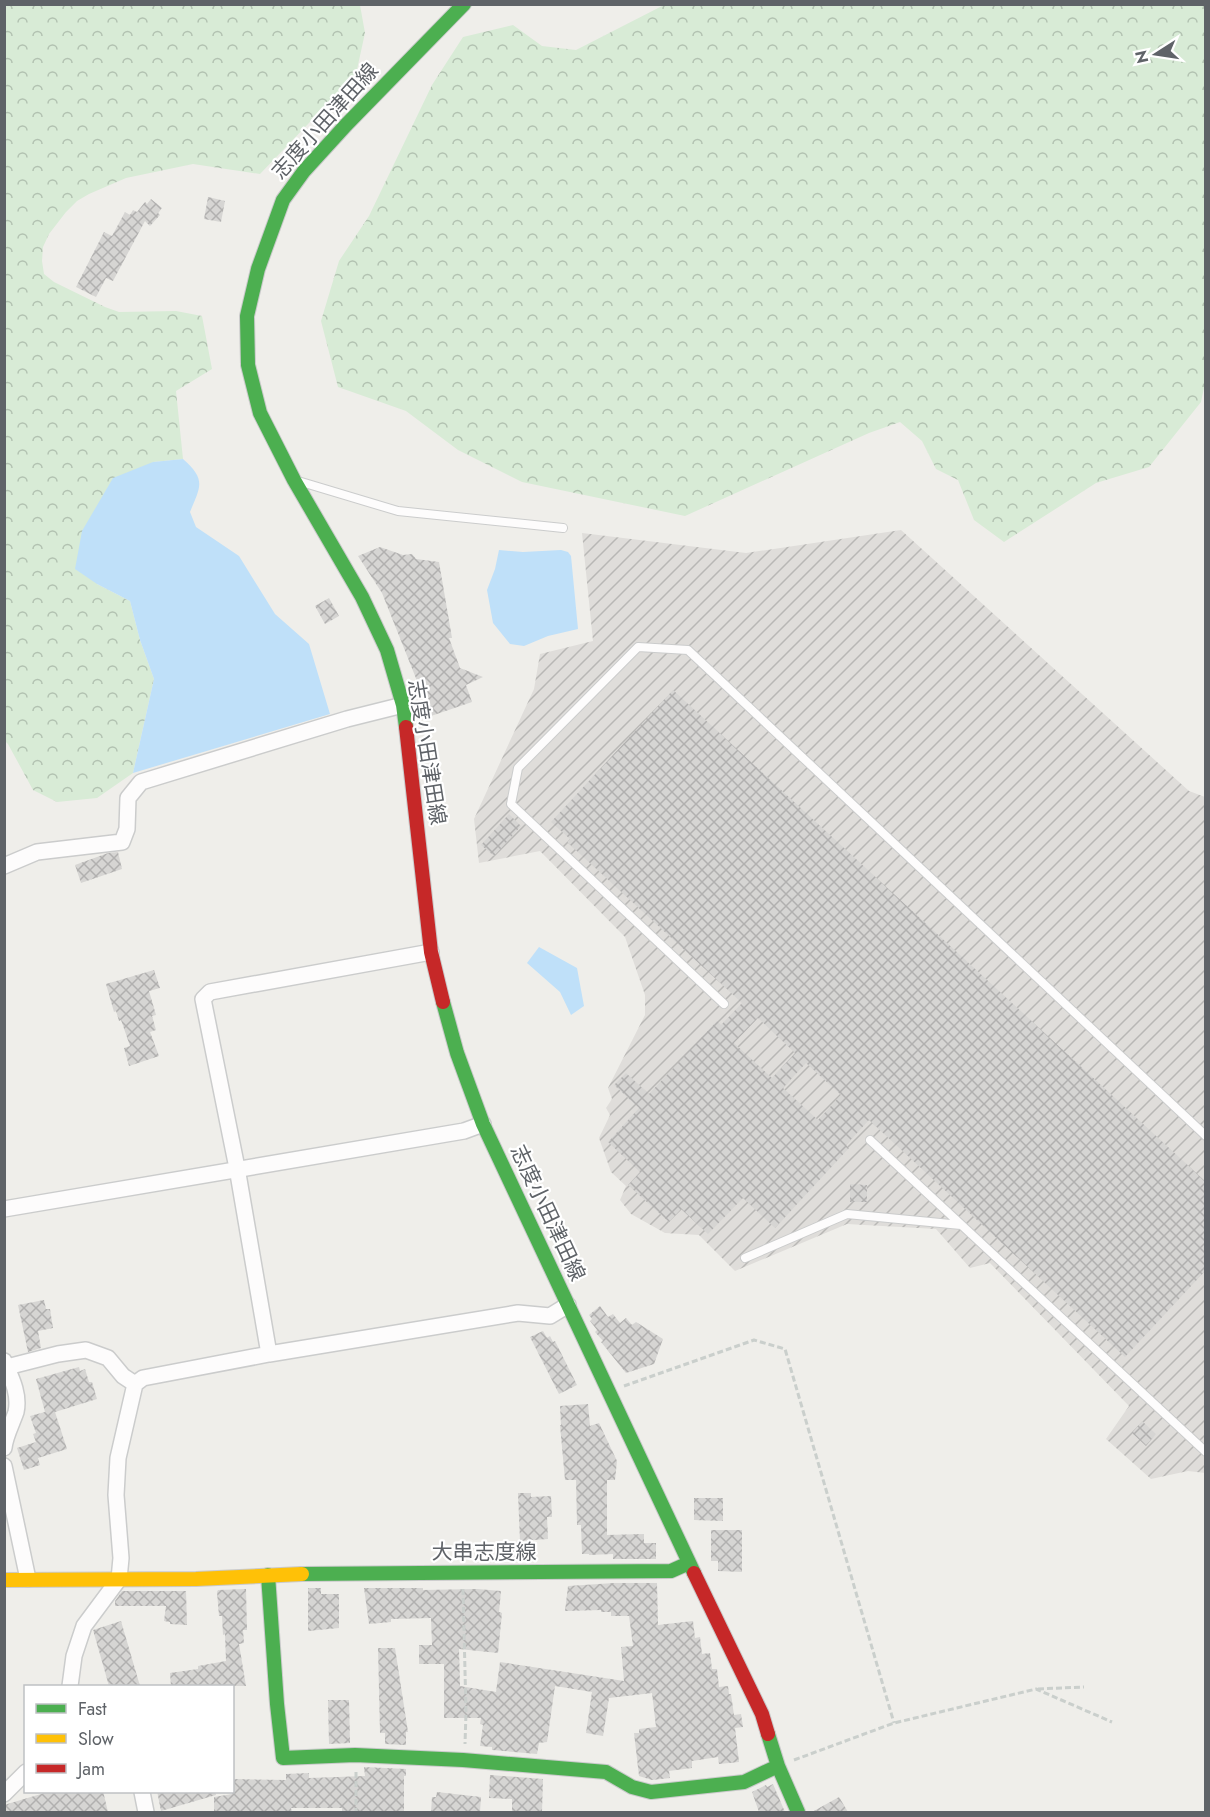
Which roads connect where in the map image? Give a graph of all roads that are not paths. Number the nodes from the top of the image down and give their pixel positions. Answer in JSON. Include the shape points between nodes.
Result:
{"nodes":[{"id":1,"x":464,"y":4,"type":"edge"},
{"id":2,"x":294,"y":480,"type":"junction"},
{"id":3,"x":562,"y":528,"type":"dead end"},
{"id":4,"x":403,"y":705,"type":"junction"},
{"id":5,"x":4,"y":866,"type":"edge"},
{"id":6,"x":431,"y":952,"type":"junction"},
{"id":7,"x":724,"y":1004,"type":"dead end"},
{"id":8,"x":483,"y":1124,"type":"junction"},
{"id":9,"x":1206,"y":1136,"type":"edge"},
{"id":10,"x":870,"y":1140,"type":"dead end"},
{"id":11,"x":237,"y":1168,"type":"junction"},
{"id":12,"x":4,"y":1209,"type":"edge"},
{"id":13,"x":961,"y":1224,"type":"junction"},
{"id":14,"x":745,"y":1258,"type":"dead end"},
{"id":15,"x":568,"y":1305,"type":"junction"},
{"id":16,"x":269,"y":1354,"type":"junction"},
{"id":17,"x":6,"y":1364,"type":"edge"},
{"id":18,"x":135,"y":1384,"type":"junction"},
{"id":19,"x":4,"y":1448,"type":"edge"},
{"id":20,"x":1206,"y":1452,"type":"edge"},
{"id":21,"x":4,"y":1466,"type":"edge"},
{"id":22,"x":689,"y":1563,"type":"junction"},
{"id":23,"x":268,"y":1575,"type":"junction"},
{"id":24,"x":28,"y":1579,"type":"junction"},
{"id":25,"x":119,"y":1579,"type":"junction"},
{"id":26,"x":4,"y":1580,"type":"edge"},
{"id":27,"x":70,"y":1685,"type":"edge"},
{"id":28,"x":778,"y":1766,"type":"junction"},
{"id":29,"x":24,"y":1774,"type":"edge"},
{"id":30,"x":142,"y":1793,"type":"edge"},
{"id":31,"x":4,"y":1794,"type":"edge"},
{"id":32,"x":146,"y":1812,"type":"edge"},
{"id":33,"x":798,"y":1812,"type":"edge"}],
"edges":[{"from":1,"to":2,"type":"main road","name":"志度小田津田線","via":[[304,171],[283,200],[258,269],[247,316],[248,365],[260,413]]},
{"from":2,"to":3,"type":"lane","via":[[398,511]]},
{"from":2,"to":4,"type":"main road","name":"志度小田津田線","via":[[363,597],[387,650]]},
{"from":4,"to":5,"type":"street","via":[[141,782],[128,798],[127,829],[122,842],[37,852]]},
{"from":4,"to":6,"type":"main road","name":"志度小田津田線"},
{"from":6,"to":8,"type":"main road","name":"志度小田津田線","via":[[457,1053]]},
{"from":6,"to":11,"type":"street","via":[[210,992],[203,999]]},
{"from":7,"to":9,"type":"lane","via":[[511,804],[518,768],[638,646],[688,650]]},
{"from":8,"to":11,"type":"street","via":[[464,1131]]},
{"from":8,"to":15,"type":"main road","name":"志度小田津田線"},
{"from":10,"to":13,"type":"lane"},
{"from":11,"to":12,"type":"street"},
{"from":11,"to":16,"type":"street"},
{"from":13,"to":14,"type":"lane","via":[[847,1214]]},
{"from":13,"to":20,"type":"lane"},
{"from":15,"to":16,"type":"street","via":[[550,1316],[518,1313]]},
{"from":15,"to":22,"type":"main road","name":"志度小田津田線"},
{"from":16,"to":18,"type":"street","via":[[143,1378]]},
{"from":17,"to":18,"type":"street","via":[[86,1350],[108,1358]]},
{"from":17,"to":19,"type":"street","via":[[16,1390],[16,1410]]},
{"from":18,"to":25,"type":"street","via":[[118,1458]]},
{"from":21,"to":24,"type":"street"},
{"from":22,"to":23,"type":"main road","name":"大串志度線","via":[[671,1571]]},
{"from":22,"to":28,"type":"main road","via":[[762,1714]]},
{"from":23,"to":25,"type":"main road","name":"大串志度線"},
{"from":23,"to":28,"type":"main road","via":[[283,1758],[355,1755],[606,1772],[632,1788],[651,1792],[744,1782]]},
{"from":24,"to":25,"type":"main road","name":"大串志度線"},
{"from":24,"to":26,"type":"main road","name":"大串志度線"},
{"from":25,"to":27,"type":"street","via":[[84,1626]]},
{"from":28,"to":33,"type":"main road"},
{"from":29,"to":31,"type":"street"},
{"from":30,"to":32,"type":"street"}]}
